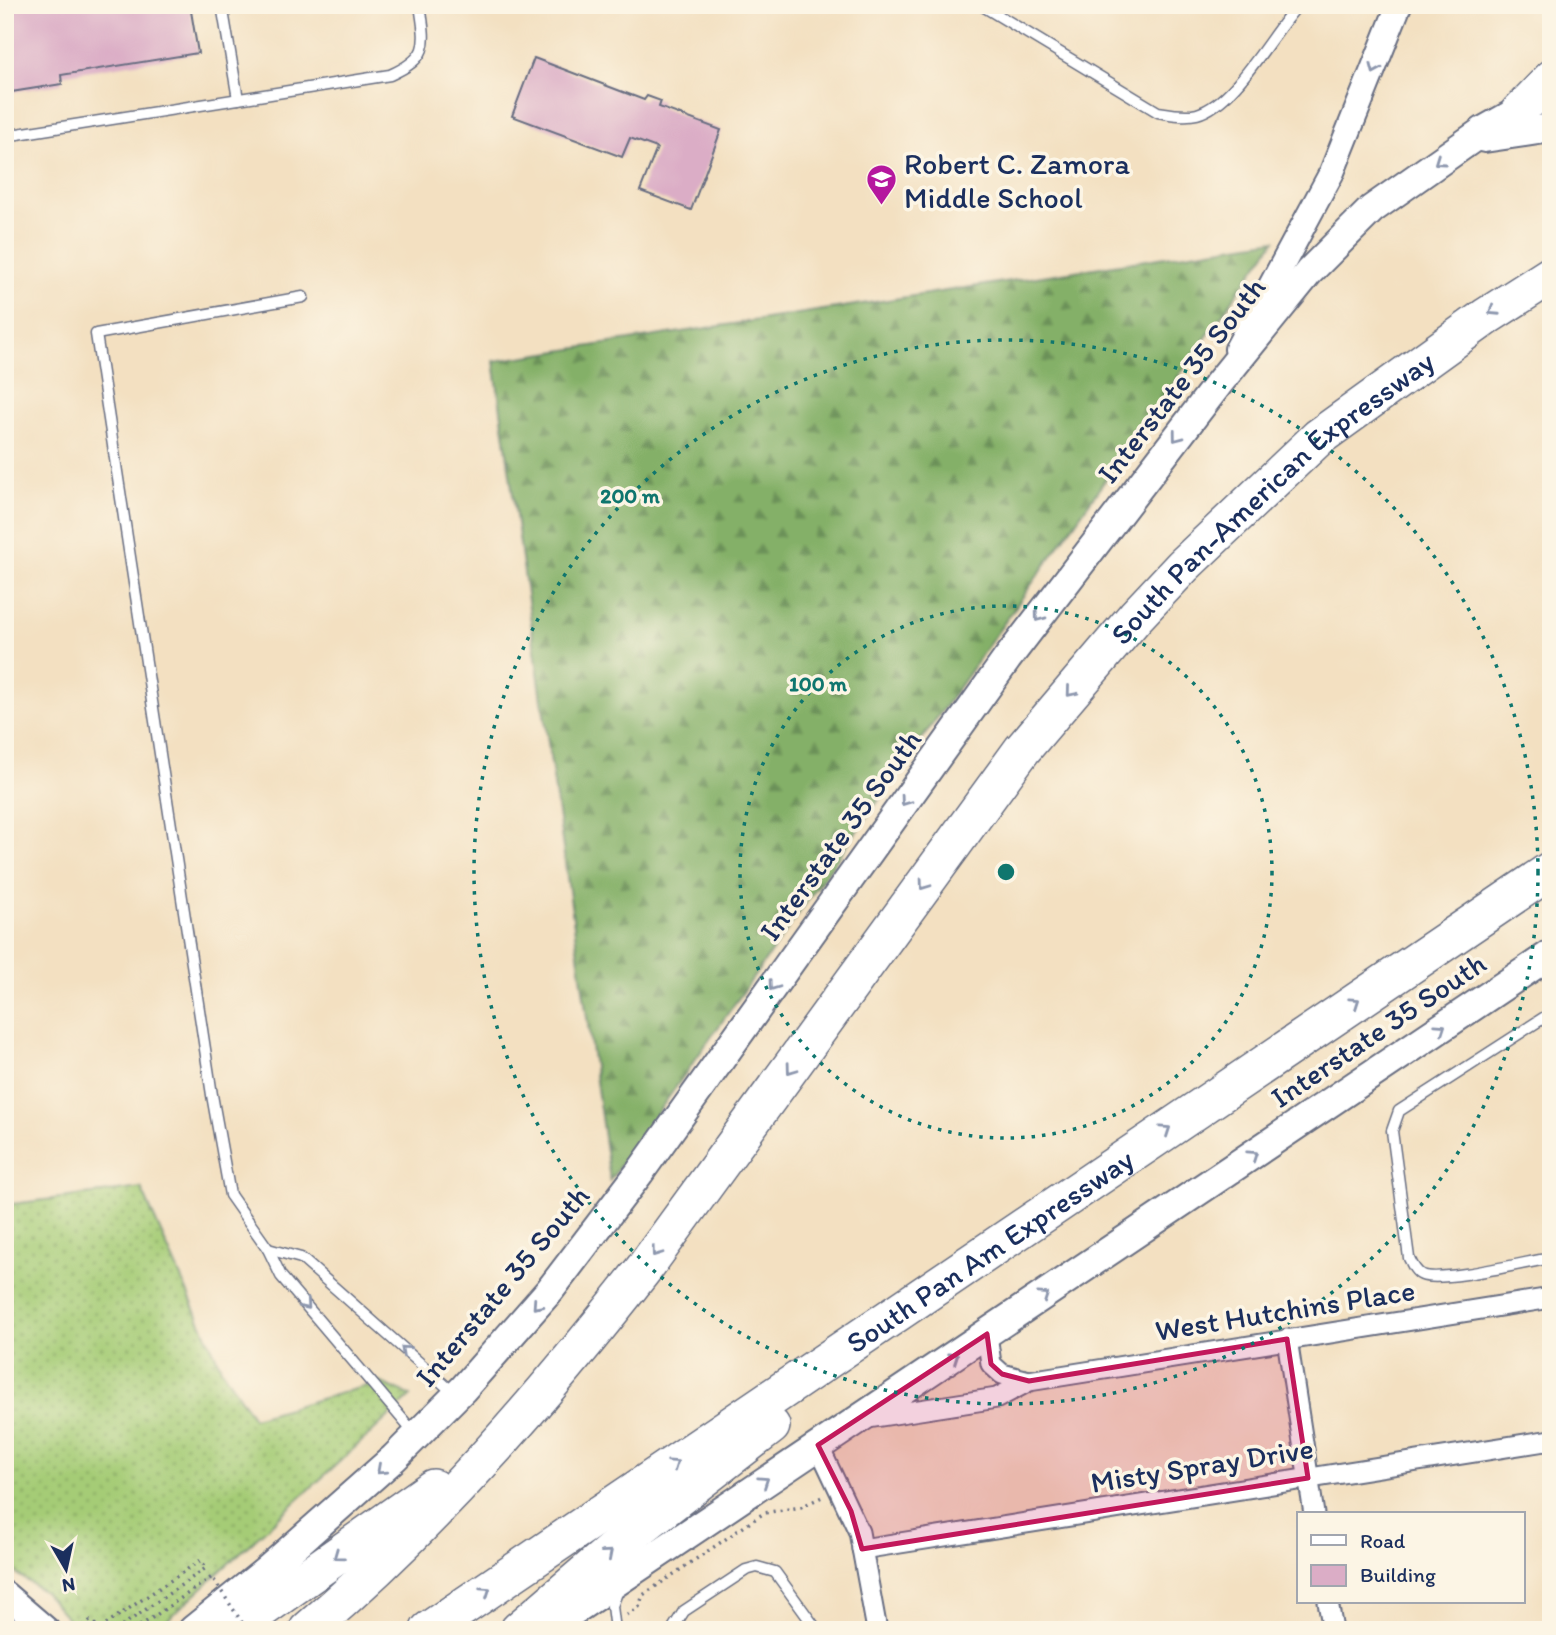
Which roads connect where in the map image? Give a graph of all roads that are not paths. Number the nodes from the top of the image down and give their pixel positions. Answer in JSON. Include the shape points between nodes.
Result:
{"nodes":[{"id":1,"x":222,"y":5,"type":"edge"},
{"id":2,"x":420,"y":5,"type":"edge"},
{"id":3,"x":981,"y":5,"type":"edge"},
{"id":4,"x":1297,"y":5,"type":"edge"},
{"id":5,"x":1399,"y":5,"type":"edge"},
{"id":6,"x":1551,"y":76,"type":"edge"},
{"id":7,"x":1551,"y":93,"type":"edge"},
{"id":8,"x":237,"y":99,"type":"junction"},
{"id":9,"x":1517,"y":111,"type":"junction"},
{"id":10,"x":1551,"y":128,"type":"edge"},
{"id":11,"x":5,"y":136,"type":"edge"},
{"id":12,"x":1468,"y":141,"type":"junction"},
{"id":13,"x":1551,"y":275,"type":"edge"},
{"id":14,"x":303,"y":297,"type":"dead end"},
{"id":15,"x":1219,"y":383,"type":"junction"},
{"id":16,"x":1551,"y":870,"type":"edge"},
{"id":17,"x":1551,"y":954,"type":"edge"},
{"id":18,"x":1551,"y":1013,"type":"edge"},
{"id":19,"x":268,"y":1249,"type":"junction"},
{"id":20,"x":1551,"y":1258,"type":"edge"},
{"id":21,"x":955,"y":1273,"type":"junction"},
{"id":22,"x":1551,"y":1298,"type":"edge"},
{"id":23,"x":987,"y":1334,"type":"junction"},
{"id":24,"x":1287,"y":1339,"type":"junction"},
{"id":25,"x":560,"y":1372,"type":"junction"},
{"id":26,"x":1029,"y":1381,"type":"junction"},
{"id":27,"x":456,"y":1395,"type":"junction"},
{"id":28,"x":860,"y":1419,"type":"junction"},
{"id":29,"x":417,"y":1436,"type":"junction"},
{"id":30,"x":1551,"y":1440,"type":"edge"},
{"id":31,"x":818,"y":1445,"type":"junction"},
{"id":32,"x":1308,"y":1478,"type":"junction"},
{"id":33,"x":1314,"y":1512,"type":"edge"},
{"id":34,"x":862,"y":1549,"type":"junction"},
{"id":35,"x":623,"y":1577,"type":"junction"},
{"id":36,"x":5,"y":1594,"type":"edge"},
{"id":37,"x":1328,"y":1604,"type":"edge"},
{"id":38,"x":47,"y":1630,"type":"edge"},
{"id":39,"x":193,"y":1630,"type":"edge"},
{"id":40,"x":232,"y":1630,"type":"edge"},
{"id":41,"x":309,"y":1630,"type":"edge"},
{"id":42,"x":429,"y":1630,"type":"edge"},
{"id":43,"x":519,"y":1630,"type":"edge"},
{"id":44,"x":545,"y":1630,"type":"edge"},
{"id":45,"x":615,"y":1630,"type":"edge"},
{"id":46,"x":672,"y":1630,"type":"edge"},
{"id":47,"x":817,"y":1630,"type":"edge"},
{"id":48,"x":877,"y":1630,"type":"edge"},
{"id":49,"x":1333,"y":1630,"type":"edge"}],
"edges":[{"from":1,"to":8,"type":"lane"},
{"from":2,"to":8,"type":"lane","via":[[426,43],[417,60],[405,68],[390,75]]},
{"from":3,"to":4,"type":"lane","via":[[1158,112],[1176,115],[1197,114],[1219,103]]},
{"from":5,"to":15,"type":"street","one_way":true,"via":[[1332,172]]},
{"from":6,"to":9,"type":"main road"},
{"from":7,"to":9,"type":"main road","name":"Interstate 35 South"},
{"from":8,"to":11,"type":"lane"},
{"from":9,"to":12,"type":"main road","name":"Interstate 35 South"},
{"from":10,"to":12,"type":"main road"},
{"from":12,"to":15,"type":"main road","name":"Interstate 35 South","one_way":true,"via":[[1372,209],[1309,272]]},
{"from":13,"to":25,"type":"highway","name":"South Pan-American Expressway","one_way":true,"via":[[1319,437],[1136,616],[1022,750],[646,1266]]},
{"from":14,"to":19,"type":"lane","via":[[96,334],[230,1195]]},
{"from":15,"to":27,"type":"main road","name":"Interstate 35 South","one_way":true,"via":[[1007,659],[625,1192],[550,1290]]},
{"from":21,"to":16,"type":"highway","name":"South Pan Am Expressway","one_way":true},
{"from":23,"to":17,"type":"main road","name":"Interstate 35 South","one_way":true},
{"from":18,"to":20,"type":"lane","via":[[1399,1111],[1392,1131],[1409,1258],[1416,1271],[1444,1277]]},
{"from":27,"to":19,"type":"lane","one_way":true,"via":[[301,1258]]},
{"from":19,"to":29,"type":"lane","one_way":true,"via":[[281,1276]]},
{"from":42,"to":21,"type":"highway","name":"South Pan Am Expressway","one_way":true},
{"from":43,"to":21,"type":"highway","one_way":true,"via":[[702,1478],[861,1359]]},
{"from":22,"to":24,"type":"street","name":"West Hutchins Place"},
{"from":23,"to":26,"type":"street","name":"West Hutchins Place","via":[[991,1364],[1002,1374]]},
{"from":28,"to":23,"type":"main road","name":"Interstate 35 South","one_way":true},
{"from":24,"to":26,"type":"street","name":"West Hutchins Place"},
{"from":24,"to":32,"type":"street"},
{"from":25,"to":40,"type":"highway","one_way":true,"via":[[420,1499]]},
{"from":25,"to":41,"type":"highway","via":[[439,1507]]},
{"from":26,"to":28,"type":"street","name":"West Hutchins Place","via":[[996,1398]]},
{"from":27,"to":29,"type":"main road","name":"Interstate 35 South"},
{"from":28,"to":31,"type":"main road","name":"Interstate 35 South"},
{"from":29,"to":39,"type":"main road","name":"Interstate 35 South","one_way":true,"via":[[327,1519]]},
{"from":30,"to":32,"type":"street","name":"Misty Spray Drive"},
{"from":31,"to":34,"type":"street","via":[[851,1511]]},
{"from":35,"to":31,"type":"main road","name":"Interstate 35 South","one_way":true},
{"from":32,"to":33,"type":"street"},
{"from":32,"to":34,"type":"street","name":"Misty Spray Drive"},
{"from":34,"to":48,"type":"street"},
{"from":35,"to":44,"type":"main road","name":"Interstate 35 South"},
{"from":35,"to":45,"type":"lane","via":[[612,1606]]},
{"from":36,"to":38,"type":"street"},
{"from":37,"to":49,"type":"street"},
{"from":46,"to":47,"type":"lane","via":[[684,1611],[757,1567],[775,1572]]}]}
